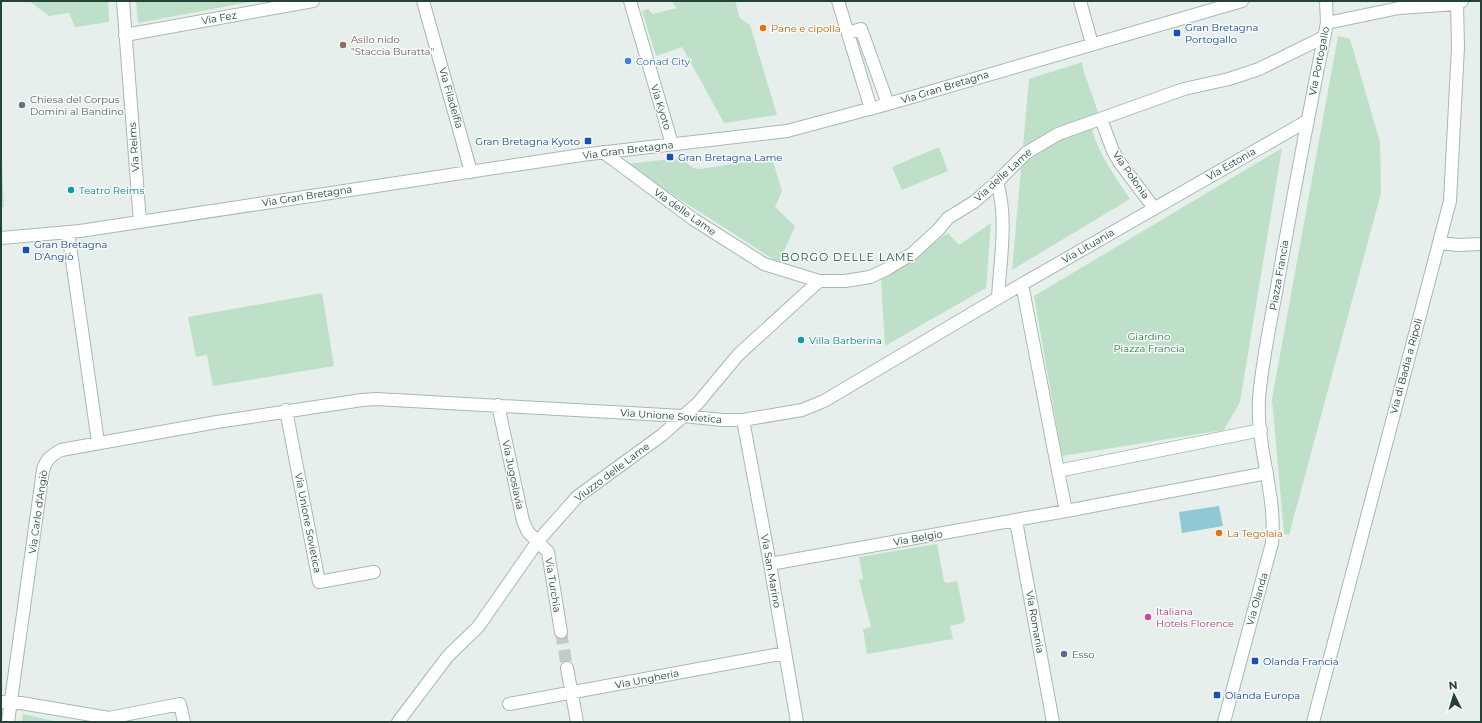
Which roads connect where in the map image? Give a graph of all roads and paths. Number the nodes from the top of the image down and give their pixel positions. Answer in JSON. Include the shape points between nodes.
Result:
{"nodes":[{"id":1,"x":123,"y":1,"type":"edge"},
{"id":2,"x":313,"y":1,"type":"edge"},
{"id":3,"x":423,"y":1,"type":"edge"},
{"id":4,"x":630,"y":1,"type":"edge"},
{"id":5,"x":838,"y":1,"type":"edge"},
{"id":6,"x":1080,"y":1,"type":"edge"},
{"id":7,"x":1242,"y":1,"type":"edge"},
{"id":8,"x":1326,"y":1,"type":"edge"},
{"id":9,"x":1460,"y":3,"type":"edge"},
{"id":10,"x":1327,"y":22,"type":"junction"},
{"id":11,"x":848,"y":33,"type":"junction"},
{"id":12,"x":125,"y":35,"type":"junction"},
{"id":13,"x":1324,"y":37,"type":"junction"},
{"id":14,"x":1092,"y":44,"type":"junction"},
{"id":15,"x":888,"y":104,"type":"junction"},
{"id":16,"x":871,"y":109,"type":"junction"},
{"id":17,"x":1101,"y":119,"type":"junction"},
{"id":18,"x":1307,"y":121,"type":"junction"},
{"id":19,"x":672,"y":144,"type":"junction"},
{"id":20,"x":603,"y":152,"type":"junction"},
{"id":21,"x":471,"y":172,"type":"junction"},
{"id":22,"x":997,"y":182,"type":"junction"},
{"id":23,"x":1154,"y":208,"type":"junction"},
{"id":24,"x":140,"y":222,"type":"junction"},
{"id":25,"x":68,"y":232,"type":"junction"},
{"id":26,"x":1,"y":238,"type":"edge"},
{"id":27,"x":1440,"y":243,"type":"junction"},
{"id":28,"x":1481,"y":244,"type":"edge"},
{"id":29,"x":819,"y":281,"type":"junction"},
{"id":30,"x":1022,"y":284,"type":"junction"},
{"id":31,"x":998,"y":298,"type":"junction"},
{"id":32,"x":498,"y":405,"type":"junction"},
{"id":33,"x":286,"y":410,"type":"junction"},
{"id":34,"x":683,"y":416,"type":"junction"},
{"id":35,"x":743,"y":420,"type":"junction"},
{"id":36,"x":1261,"y":430,"type":"junction"},
{"id":37,"x":98,"y":442,"type":"junction"},
{"id":38,"x":1058,"y":471,"type":"junction"},
{"id":39,"x":1267,"y":473,"type":"junction"},
{"id":40,"x":1066,"y":511,"type":"junction"},
{"id":41,"x":1016,"y":521,"type":"junction"},
{"id":42,"x":538,"y":541,"type":"junction"},
{"id":43,"x":770,"y":564,"type":"junction"},
{"id":44,"x":374,"y":572,"type":"dead end"},
{"id":45,"x":561,"y":632,"type":"tunnel mouth"},
{"id":46,"x":785,"y":653,"type":"junction"},
{"id":47,"x":568,"y":668,"type":"tunnel mouth"},
{"id":48,"x":572,"y":693,"type":"junction"},
{"id":49,"x":6,"y":701,"type":"edge"},
{"id":50,"x":509,"y":704,"type":"dead end"},
{"id":51,"x":8,"y":722,"type":"edge"},
{"id":52,"x":184,"y":722,"type":"edge"},
{"id":53,"x":398,"y":722,"type":"edge"},
{"id":54,"x":577,"y":722,"type":"edge"},
{"id":55,"x":797,"y":722,"type":"edge"},
{"id":56,"x":1053,"y":722,"type":"edge"},
{"id":57,"x":1224,"y":722,"type":"edge"},
{"id":58,"x":1312,"y":722,"type":"edge"}],
"edges":[{"from":1,"to":12,"type":"street","name":"Via Reims"},
{"from":2,"to":12,"type":"street","name":"Via Fez"},
{"from":3,"to":21,"type":"street","name":"Via Filadelfia"},
{"from":4,"to":19,"type":"street","name":"Via Kyoto"},
{"from":5,"to":11,"type":"street"},
{"from":6,"to":14,"type":"street"},
{"from":7,"to":14,"type":"street","name":"Via Gran Bretagna"},
{"from":8,"to":10,"type":"street","name":"Via Portogallo"},
{"from":9,"to":10,"type":"street","via":[[1399,8]]},
{"from":9,"to":27,"type":"street","name":"Via di Badia a Ripoli","via":[[1450,201]]},
{"from":10,"to":13,"type":"street","name":"Via Portogallo"},
{"from":11,"to":15,"type":"street","via":[[861,29]]},
{"from":11,"to":16,"type":"street"},
{"from":12,"to":24,"type":"street","name":"Via Reims"},
{"from":13,"to":17,"type":"street","name":"Via delle Lame","via":[[1259,69],[1184,89]]},
{"from":13,"to":18,"type":"street","name":"Via Portogallo"},
{"from":14,"to":15,"type":"street","name":"Via Gran Bretagna"},
{"from":15,"to":16,"type":"street","name":"Via Gran Bretagna"},
{"from":16,"to":19,"type":"street","name":"Via Gran Bretagna","via":[[787,131]]},
{"from":17,"to":22,"type":"street","name":"Via delle Lame","via":[[1063,132],[1035,147],[1019,159]]},
{"from":17,"to":23,"type":"street","name":"Via Polonia","via":[[1120,163]]},
{"from":18,"to":23,"type":"street","name":"Via Estonia"},
{"from":18,"to":36,"type":"street","name":"Piazza Francia","via":[[1261,383]]},
{"from":19,"to":20,"type":"street","name":"Via Gran Bretagna"},
{"from":20,"to":21,"type":"street","name":"Via Gran Bretagna"},
{"from":20,"to":29,"type":"street","name":"Via delle Lame","via":[[693,219],[764,264]]},
{"from":21,"to":24,"type":"street","name":"Via Gran Bretagna"},
{"from":22,"to":29,"type":"street","name":"Via delle Lame","via":[[974,202],[948,218],[913,253],[887,269],[870,277]]},
{"from":22,"to":31,"type":"street","via":[[1002,212]]},
{"from":23,"to":30,"type":"street","name":"Via Lituania"},
{"from":24,"to":25,"type":"street","name":"Via Gran Bretagna"},
{"from":25,"to":26,"type":"street","name":"Via Gran Bretagna"},
{"from":25,"to":37,"type":"street"},
{"from":27,"to":28,"type":"street"},
{"from":27,"to":58,"type":"street","name":"Via di Badia a Ripoli"},
{"from":29,"to":34,"type":"street","name":"Viuzzo delle Lame","via":[[738,355],[698,403]]},
{"from":30,"to":31,"type":"street","name":"Via Unione Sovietica"},
{"from":30,"to":38,"type":"street"},
{"from":31,"to":35,"type":"street","name":"Via Unione Sovietica","via":[[818,404],[802,410]]},
{"from":32,"to":33,"type":"street","name":"Via Unione Sovietica","via":[[376,399]]},
{"from":32,"to":34,"type":"street","name":"Via Unione Sovietica"},
{"from":32,"to":42,"type":"street","name":"Via Jugoslavia","via":[[523,521],[528,532]]},
{"from":33,"to":37,"type":"street","name":"Via Unione Sovietica"},
{"from":33,"to":44,"type":"street","name":"Via Unione Sovietica","via":[[319,582]]},
{"from":34,"to":35,"type":"street","name":"Via Unione Sovietica"},
{"from":34,"to":42,"type":"street","name":"Viuzzo delle Lame","via":[[662,435],[577,497]]},
{"from":35,"to":43,"type":"street","name":"Via San Marino"},
{"from":36,"to":38,"type":"street"},
{"from":36,"to":39,"type":"street","name":"Piazza Francia"},
{"from":37,"to":49,"type":"street","name":"Via Carlo d'Angiò","via":[[62,450],[51,455],[45,464]]},
{"from":38,"to":40,"type":"street"},
{"from":39,"to":40,"type":"street"},
{"from":39,"to":57,"type":"street","name":"Via Olanda","via":[[1272,543]]},
{"from":40,"to":41,"type":"street","name":"Via Belgio"},
{"from":41,"to":43,"type":"street","name":"Via Belgio"},
{"from":41,"to":56,"type":"street","name":"Via Romania"},
{"from":42,"to":45,"type":"street","name":"Via Turchia","via":[[548,552]]},
{"from":42,"to":53,"type":"street","name":"Viuzzo delle Lame","via":[[478,627],[448,656]]},
{"from":43,"to":46,"type":"street","name":"Via San Marino"},
{"from":46,"to":48,"type":"street","name":"Via Ungheria"},
{"from":46,"to":55,"type":"street","name":"Via San Marino"},
{"from":47,"to":48,"type":"street"},
{"from":48,"to":50,"type":"street","name":"Via Ungheria"},
{"from":48,"to":54,"type":"street"},
{"from":49,"to":51,"type":"street","name":"Via Carlo d'Angiò"},
{"from":49,"to":52,"type":"street","via":[[109,718],[180,704]]}]}
